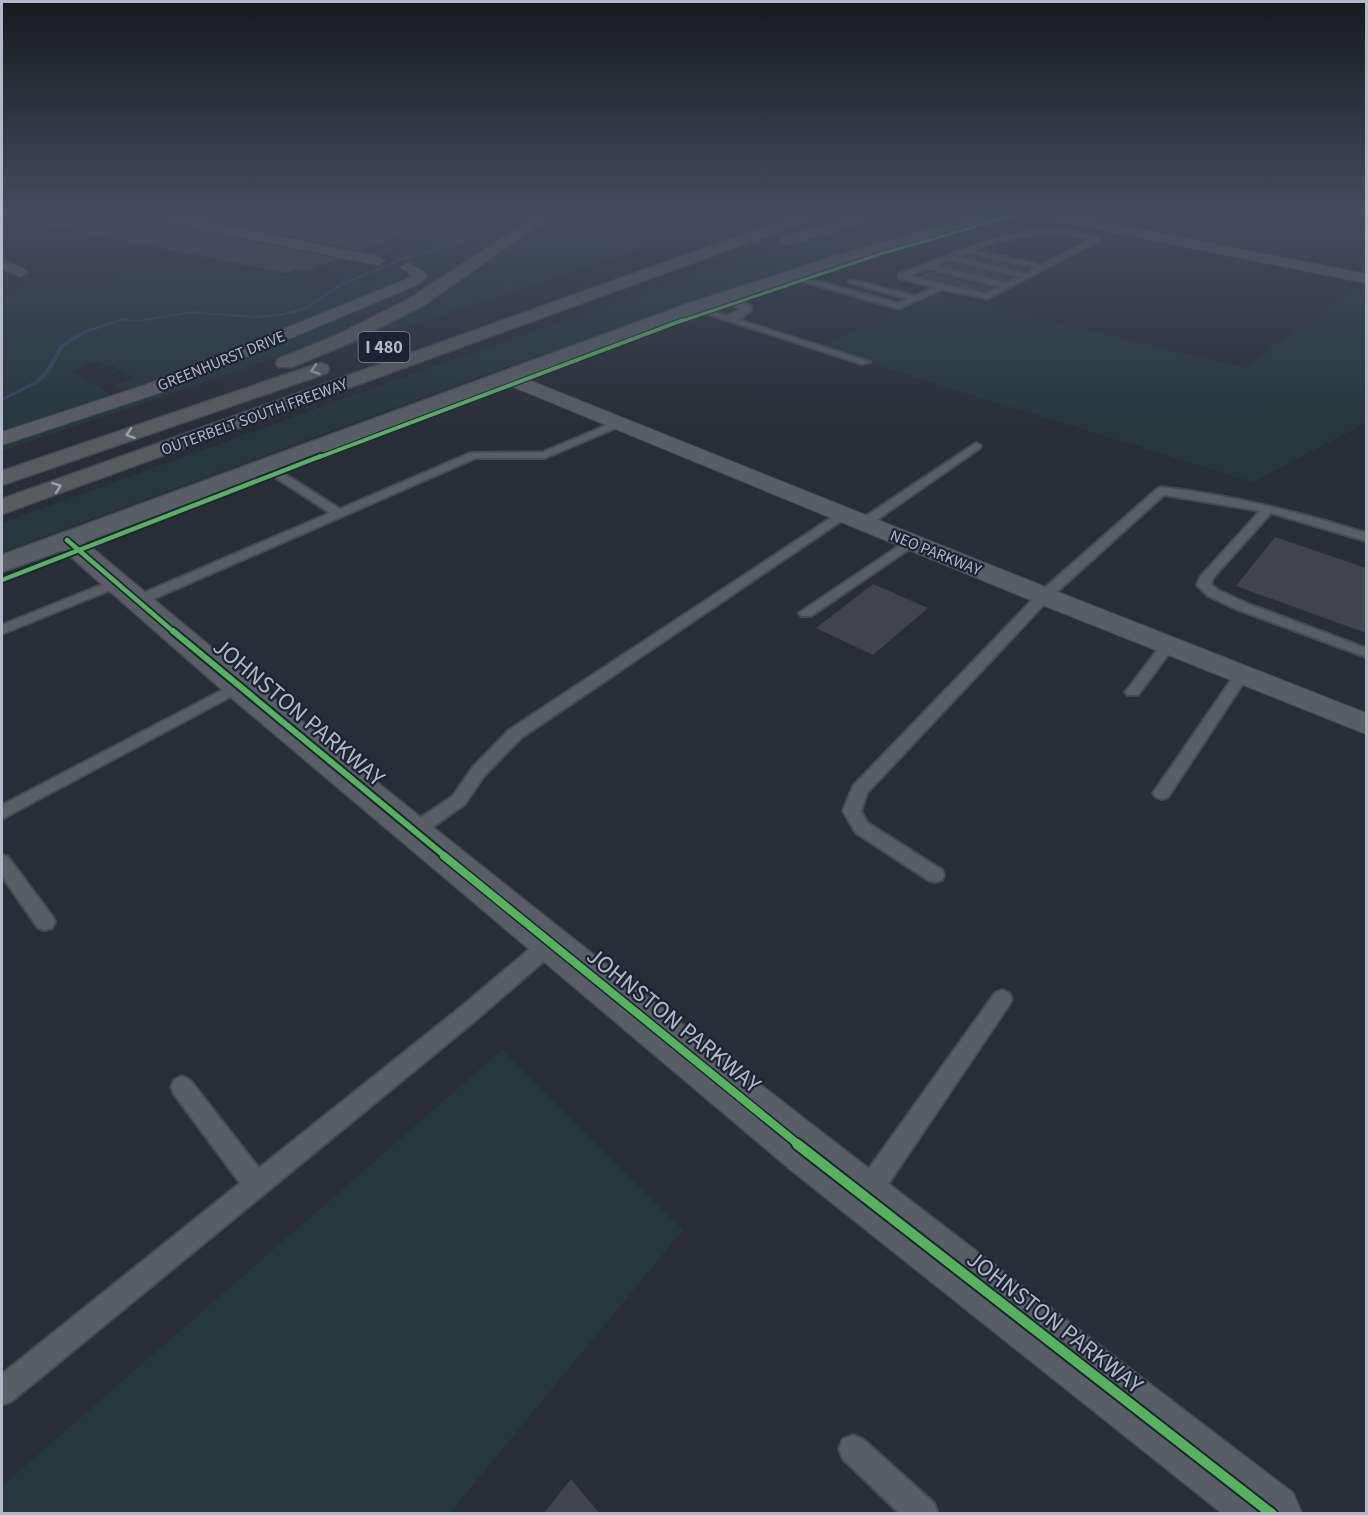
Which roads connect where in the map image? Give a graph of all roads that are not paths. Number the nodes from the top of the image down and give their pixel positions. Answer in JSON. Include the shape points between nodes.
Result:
{"nodes":[{"id":1,"x":403,"y":286,"type":"edge"},
{"id":2,"x":444,"y":286,"type":"edge"},
{"id":3,"x":616,"y":286,"type":"edge"},
{"id":4,"x":651,"y":286,"type":"edge"},
{"id":5,"x":760,"y":286,"type":"edge"},
{"id":6,"x":824,"y":286,"type":"edge"},
{"id":7,"x":867,"y":286,"type":"edge"},
{"id":8,"x":941,"y":286,"type":"joint"},
{"id":9,"x":1007,"y":286,"type":"edge"},
{"id":10,"x":723,"y":298,"type":"junction"},
{"id":11,"x":916,"y":298,"type":"junction"},
{"id":12,"x":693,"y":308,"type":"junction"},
{"id":13,"x":726,"y":319,"type":"junction"},
{"id":14,"x":342,"y":361,"type":"dead end"},
{"id":15,"x":865,"y":362,"type":"dead end"},
{"id":16,"x":506,"y":377,"type":"junction"},
{"id":17,"x":320,"y":393,"type":"junction"},
{"id":18,"x":619,"y":423,"type":"junction"},
{"id":19,"x":2,"y":439,"type":"edge"},
{"id":20,"x":976,"y":446,"type":"dead end"},
{"id":21,"x":2,"y":462,"type":"edge"},
{"id":22,"x":265,"y":466,"type":"junction"},
{"id":23,"x":2,"y":478,"type":"edge"},
{"id":24,"x":2,"y":507,"type":"edge"},
{"id":25,"x":1268,"y":509,"type":"junction"},
{"id":26,"x":338,"y":513,"type":"junction"},
{"id":27,"x":854,"y":519,"type":"junction"},
{"id":28,"x":1366,"y":537,"type":"edge"},
{"id":29,"x":67,"y":540,"type":"junction"},
{"id":30,"x":911,"y":542,"type":"junction"},
{"id":31,"x":2,"y":564,"type":"edge"},
{"id":32,"x":128,"y":591,"type":"junction"},
{"id":33,"x":1044,"y":596,"type":"junction"},
{"id":34,"x":806,"y":612,"type":"dead end"},
{"id":35,"x":2,"y":630,"type":"edge"},
{"id":36,"x":1168,"y":644,"type":"junction"},
{"id":37,"x":1366,"y":653,"type":"edge"},
{"id":38,"x":1243,"y":673,"type":"junction"},
{"id":39,"x":238,"y":687,"type":"junction"},
{"id":40,"x":1133,"y":692,"type":"dead end"},
{"id":41,"x":1366,"y":724,"type":"edge"},
{"id":42,"x":1162,"y":793,"type":"dead end"},
{"id":43,"x":2,"y":813,"type":"edge"},
{"id":44,"x":414,"y":831,"type":"junction"},
{"id":45,"x":2,"y":862,"type":"edge"},
{"id":46,"x":935,"y":875,"type":"dead end"},
{"id":47,"x":45,"y":921,"type":"dead end"},
{"id":48,"x":552,"y":943,"type":"junction"},
{"id":49,"x":1002,"y":999,"type":"dead end"},
{"id":50,"x":182,"y":1087,"type":"dead end"},
{"id":51,"x":257,"y":1185,"type":"junction"},
{"id":52,"x":864,"y":1196,"type":"junction"},
{"id":53,"x":2,"y":1391,"type":"edge"},
{"id":54,"x":853,"y":1449,"type":"dead end"},
{"id":55,"x":923,"y":1514,"type":"edge"},
{"id":56,"x":1272,"y":1514,"type":"edge"}],
"edges":[{"from":1,"to":19,"type":"street","name":"GREENHURST DRIVE","via":[[152,388]]},
{"from":2,"to":21,"type":"highway","via":[[341,340]]},
{"from":3,"to":17,"type":"highway","name":"OUTERBELT SOUTH FREEWAY","number":"I 480"},
{"from":4,"to":17,"type":"highway"},
{"from":5,"to":10,"type":"street"},
{"from":6,"to":11,"type":"lane","via":[[899,306]]},
{"from":7,"to":11,"type":"lane"},
{"from":8,"to":9,"type":"lane","via":[[987,297]]},
{"from":8,"to":11,"type":"lane"},
{"from":10,"to":12,"type":"street"},
{"from":10,"to":13,"type":"lane","via":[[748,308]]},
{"from":12,"to":13,"type":"lane"},
{"from":12,"to":16,"type":"street"},
{"from":13,"to":15,"type":"lane"},
{"from":14,"to":23,"type":"highway","name":"OUTERBELT SOUTH FREEWAY","number":"I 480","one_way":true},
{"from":16,"to":18,"type":"street","name":"NEO PARKWAY"},
{"from":16,"to":22,"type":"street"},
{"from":24,"to":17,"type":"highway","name":"OUTERBELT SOUTH FREEWAY","number":"I 480","one_way":true},
{"from":18,"to":26,"type":"lane","via":[[545,455],[474,454]]},
{"from":18,"to":27,"type":"street","name":"NEO PARKWAY"},
{"from":20,"to":27,"type":"lane"},
{"from":22,"to":26,"type":"lane"},
{"from":22,"to":29,"type":"street"},
{"from":25,"to":28,"type":"lane"},
{"from":25,"to":33,"type":"lane","via":[[1204,494],[1161,491]]},
{"from":25,"to":37,"type":"lane","via":[[1204,585],[1241,606]]},
{"from":26,"to":32,"type":"lane"},
{"from":27,"to":30,"type":"street","name":"NEO PARKWAY"},
{"from":27,"to":44,"type":"lane","via":[[514,734],[478,772],[459,800]]},
{"from":29,"to":31,"type":"street"},
{"from":29,"to":32,"type":"street","name":"JOHNSTON PARKWAY"},
{"from":30,"to":33,"type":"street","name":"NEO PARKWAY"},
{"from":30,"to":34,"type":"lane"},
{"from":32,"to":35,"type":"lane"},
{"from":32,"to":39,"type":"street","name":"JOHNSTON PARKWAY"},
{"from":33,"to":36,"type":"street","name":"NEO PARKWAY"},
{"from":33,"to":46,"type":"lane","via":[[859,790],[852,811],[862,828]]},
{"from":36,"to":38,"type":"street","name":"NEO PARKWAY"},
{"from":36,"to":40,"type":"lane"},
{"from":38,"to":41,"type":"street","name":"NEO PARKWAY"},
{"from":38,"to":42,"type":"lane"},
{"from":39,"to":43,"type":"lane"},
{"from":39,"to":44,"type":"street","name":"JOHNSTON PARKWAY"},
{"from":44,"to":48,"type":"street","name":"JOHNSTON PARKWAY"},
{"from":45,"to":47,"type":"lane"},
{"from":48,"to":51,"type":"lane"},
{"from":48,"to":52,"type":"street","name":"JOHNSTON PARKWAY"},
{"from":49,"to":52,"type":"lane"},
{"from":50,"to":51,"type":"lane"},
{"from":51,"to":53,"type":"lane"},
{"from":52,"to":56,"type":"street","name":"JOHNSTON PARKWAY"},
{"from":54,"to":55,"type":"lane"}]}
